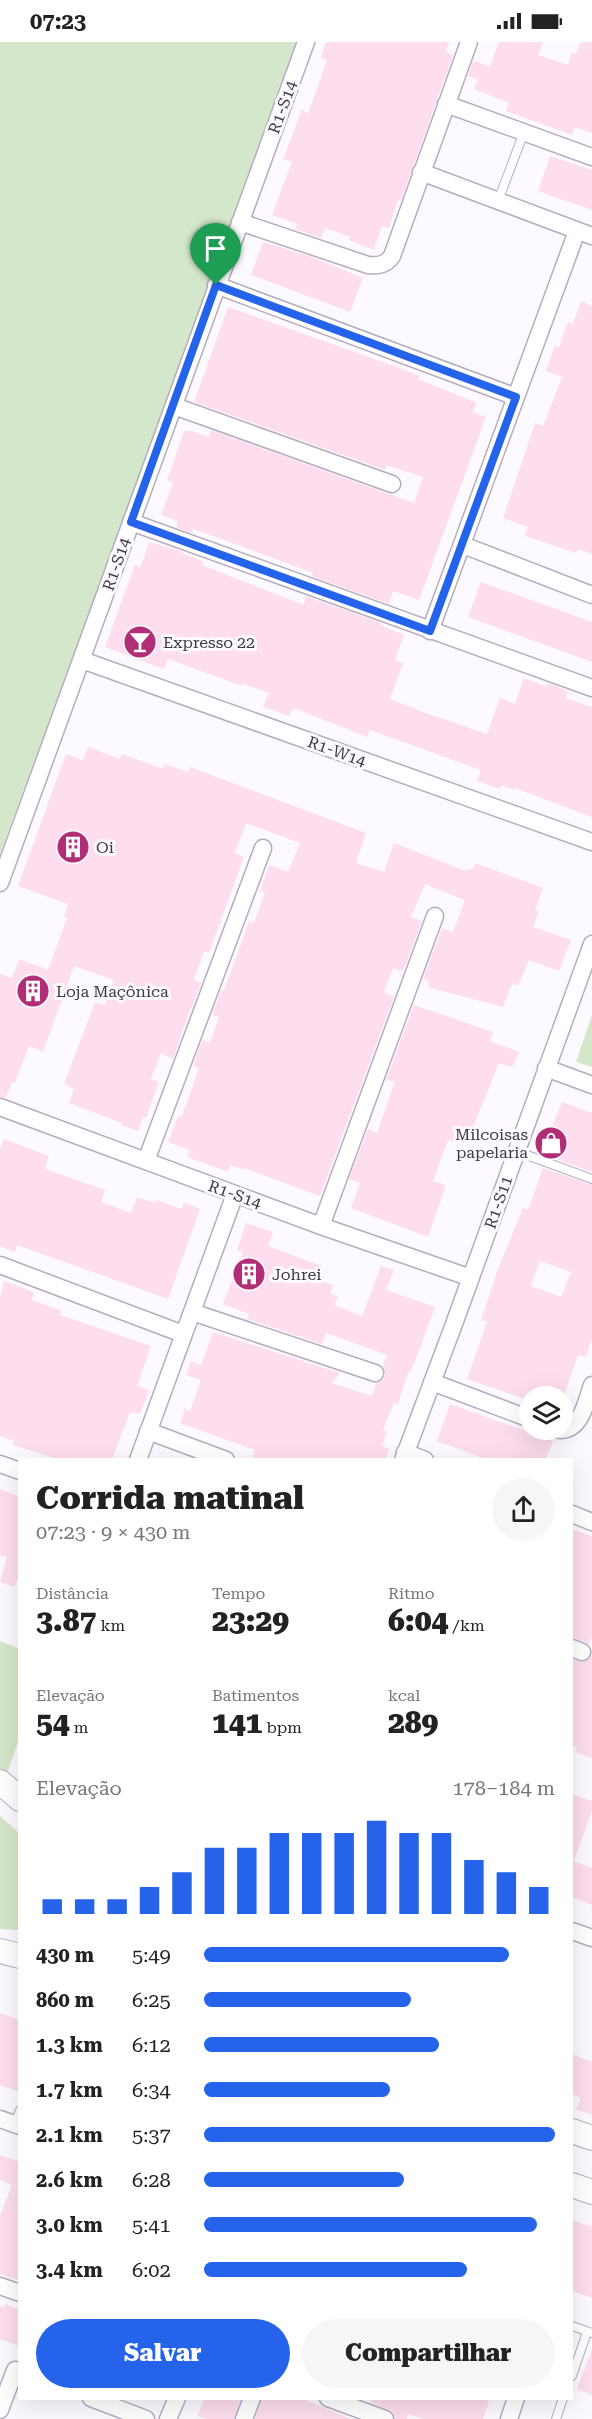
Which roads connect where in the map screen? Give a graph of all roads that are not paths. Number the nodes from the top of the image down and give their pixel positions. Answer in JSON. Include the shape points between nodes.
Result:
{"nodes":[{"id":1,"x":306,"y":42,"type":"edge"},
{"id":2,"x":469,"y":42,"type":"edge"},
{"id":3,"x":446,"y":104,"type":"junction"},
{"id":4,"x":524,"y":132,"type":"junction"},
{"id":5,"x":592,"y":156,"type":"edge"},
{"id":6,"x":422,"y":172,"type":"junction"},
{"id":7,"x":498,"y":201,"type":"junction"},
{"id":8,"x":240,"y":222,"type":"junction"},
{"id":9,"x":584,"y":233,"type":"edge"},
{"id":10,"x":216,"y":285,"type":"junction"},
{"id":11,"x":516,"y":397,"type":"junction"},
{"id":12,"x":174,"y":406,"type":"junction"},
{"id":13,"x":392,"y":484,"type":"dead end"},
{"id":14,"x":131,"y":522,"type":"junction"},
{"id":15,"x":463,"y":545,"type":"junction"},
{"id":16,"x":592,"y":595,"type":"edge"},
{"id":17,"x":430,"y":631,"type":"junction"},
{"id":18,"x":82,"y":660,"type":"junction"},
{"id":19,"x":592,"y":688,"type":"edge"},
{"id":20,"x":592,"y":842,"type":"edge"},
{"id":21,"x":263,"y":848,"type":"dead end"},
{"id":22,"x":0,"y":883,"type":"edge"},
{"id":23,"x":435,"y":916,"type":"dead end"},
{"id":24,"x":592,"y":944,"type":"edge"},
{"id":25,"x":546,"y":1068,"type":"junction"},
{"id":26,"x":592,"y":1085,"type":"edge"},
{"id":27,"x":0,"y":1107,"type":"edge"},
{"id":28,"x":516,"y":1151,"type":"junction"},
{"id":29,"x":146,"y":1161,"type":"junction"},
{"id":30,"x":592,"y":1179,"type":"edge"},
{"id":31,"x":235,"y":1194,"type":"junction"},
{"id":32,"x":321,"y":1226,"type":"junction"},
{"id":33,"x":0,"y":1265,"type":"edge"},
{"id":34,"x":471,"y":1278,"type":"junction"},
{"id":35,"x":192,"y":1312,"type":"junction"},
{"id":36,"x":183,"y":1334,"type":"junction"},
{"id":37,"x":375,"y":1373,"type":"dead end"},
{"id":38,"x":432,"y":1382,"type":"junction"},
{"id":39,"x":592,"y":1384,"type":"edge"},
{"id":40,"x":519,"y":1415,"type":"edge"},
{"id":41,"x":573,"y":1427,"type":"edge"},
{"id":42,"x":148,"y":1431,"type":"junction"},
{"id":43,"x":404,"y":1456,"type":"edge"},
{"id":44,"x":139,"y":1458,"type":"edge"},
{"id":45,"x":221,"y":1458,"type":"edge"},
{"id":46,"x":0,"y":1464,"type":"edge"},
{"id":47,"x":18,"y":1470,"type":"edge"},
{"id":48,"x":573,"y":1514,"type":"edge"},
{"id":49,"x":592,"y":1522,"type":"edge"},
{"id":50,"x":573,"y":1930,"type":"edge"},
{"id":51,"x":592,"y":1938,"type":"edge"},
{"id":52,"x":0,"y":1951,"type":"edge"},
{"id":53,"x":18,"y":1956,"type":"edge"},
{"id":54,"x":573,"y":2131,"type":"edge"},
{"id":55,"x":592,"y":2138,"type":"edge"},
{"id":56,"x":573,"y":2185,"type":"edge"},
{"id":57,"x":592,"y":2192,"type":"edge"},
{"id":58,"x":0,"y":2286,"type":"edge"},
{"id":59,"x":18,"y":2292,"type":"edge"},
{"id":60,"x":573,"y":2326,"type":"edge"},
{"id":61,"x":589,"y":2333,"type":"edge"},
{"id":62,"x":12,"y":2369,"type":"edge"},
{"id":63,"x":573,"y":2373,"type":"edge"},
{"id":64,"x":96,"y":2400,"type":"edge"},
{"id":65,"x":176,"y":2400,"type":"edge"},
{"id":66,"x":251,"y":2400,"type":"edge"},
{"id":67,"x":333,"y":2400,"type":"edge"},
{"id":68,"x":515,"y":2400,"type":"edge"},
{"id":69,"x":563,"y":2400,"type":"edge"},
{"id":70,"x":0,"y":2410,"type":"edge"},
{"id":71,"x":146,"y":2419,"type":"edge"},
{"id":72,"x":168,"y":2419,"type":"edge"},
{"id":73,"x":244,"y":2419,"type":"edge"},
{"id":74,"x":385,"y":2419,"type":"edge"},
{"id":75,"x":509,"y":2419,"type":"edge"},
{"id":76,"x":556,"y":2419,"type":"edge"}],
"edges":[{"from":1,"to":8,"type":"street","name":"R1-S14"},
{"from":2,"to":3,"type":"street"},
{"from":3,"to":4,"type":"street"},
{"from":3,"to":6,"type":"street"},
{"from":4,"to":5,"type":"street"},
{"from":4,"to":7,"type":"lane"},
{"from":6,"to":7,"type":"street"},
{"from":6,"to":8,"type":"street","via":[[392,256],[382,265],[368,265]]},
{"from":7,"to":9,"type":"street"},
{"from":8,"to":10,"type":"street","name":"R1-S14"},
{"from":9,"to":11,"type":"street"},
{"from":10,"to":11,"type":"street"},
{"from":10,"to":12,"type":"street","name":"R1-S14"},
{"from":11,"to":15,"type":"street"},
{"from":12,"to":13,"type":"street"},
{"from":12,"to":14,"type":"street","name":"R1-S14"},
{"from":14,"to":17,"type":"street"},
{"from":14,"to":18,"type":"street","name":"R1-S14"},
{"from":15,"to":16,"type":"street"},
{"from":15,"to":17,"type":"street"},
{"from":17,"to":19,"type":"street"},
{"from":18,"to":20,"type":"street","name":"R1-W14"},
{"from":18,"to":22,"type":"street","name":"R1-S14"},
{"from":21,"to":29,"type":"street"},
{"from":23,"to":32,"type":"street"},
{"from":24,"to":25,"type":"street","name":"R1-S11"},
{"from":25,"to":26,"type":"street"},
{"from":25,"to":28,"type":"street","name":"R1-S11"},
{"from":27,"to":29,"type":"street","name":"R1-S14"},
{"from":28,"to":30,"type":"lane"},
{"from":28,"to":34,"type":"street","name":"R1-S11"},
{"from":29,"to":31,"type":"street","name":"R1-S14"},
{"from":31,"to":32,"type":"street","name":"R1-S14"},
{"from":31,"to":35,"type":"street"},
{"from":32,"to":34,"type":"street","name":"R1-S14"},
{"from":33,"to":36,"type":"street"},
{"from":34,"to":38,"type":"street","name":"R1-S11"},
{"from":35,"to":36,"type":"street"},
{"from":35,"to":37,"type":"street"},
{"from":36,"to":42,"type":"street"},
{"from":38,"to":40,"type":"street"},
{"from":38,"to":43,"type":"street","name":"R1-S11"},
{"from":39,"to":41,"type":"street"},
{"from":42,"to":44,"type":"street"},
{"from":42,"to":45,"type":"street"},
{"from":46,"to":47,"type":"street"},
{"from":48,"to":49,"type":"street"},
{"from":50,"to":51,"type":"street"},
{"from":52,"to":53,"type":"main road"},
{"from":54,"to":55,"type":"main road"},
{"from":56,"to":57,"type":"main road"},
{"from":58,"to":59,"type":"street"},
{"from":60,"to":61,"type":"lane"},
{"from":61,"to":63,"type":"lane"},
{"from":62,"to":70,"type":"street"},
{"from":64,"to":71,"type":"street"},
{"from":65,"to":72,"type":"street"},
{"from":66,"to":73,"type":"street"},
{"from":67,"to":74,"type":"street"},
{"from":68,"to":75,"type":"street"},
{"from":69,"to":76,"type":"lane"}]}
